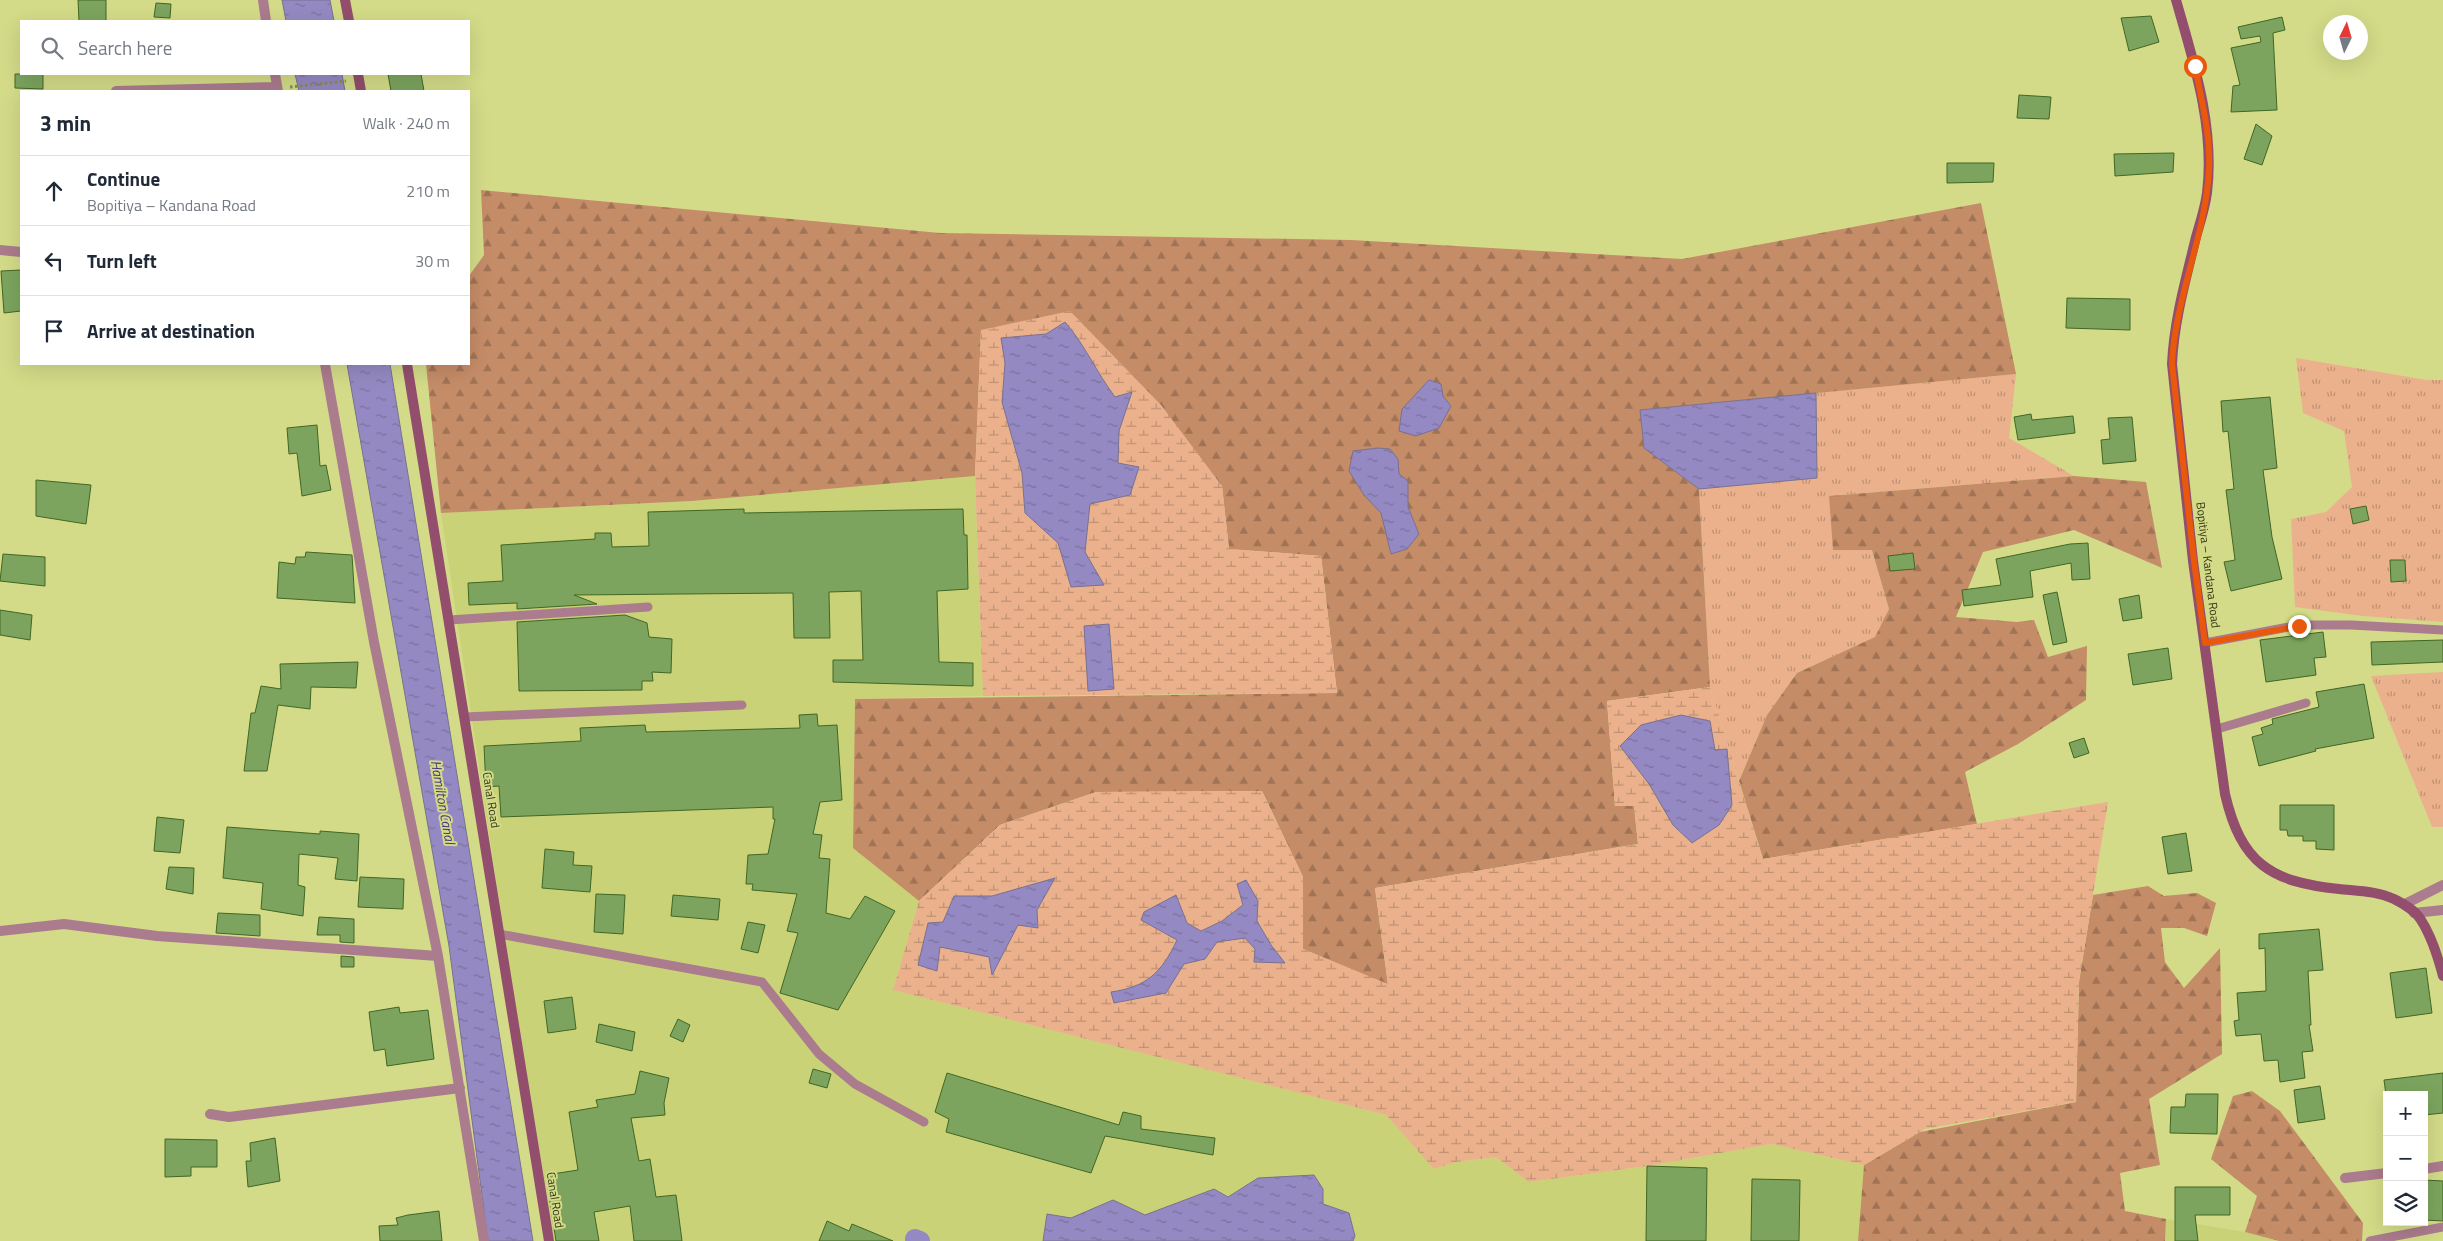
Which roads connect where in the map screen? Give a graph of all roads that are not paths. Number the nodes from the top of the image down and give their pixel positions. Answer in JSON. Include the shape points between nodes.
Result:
{"nodes":[{"id":1,"x":263,"y":0,"type":"edge"},
{"id":2,"x":345,"y":0,"type":"edge"},
{"id":3,"x":2176,"y":0,"type":"edge"},
{"id":4,"x":266,"y":20,"type":"edge"},
{"id":5,"x":349,"y":20,"type":"edge"},
{"id":6,"x":275,"y":75,"type":"edge"},
{"id":7,"x":355,"y":77,"type":"edge"},
{"id":8,"x":277,"y":89,"type":"edge"},
{"id":9,"x":196,"y":90,"type":"edge"},
{"id":10,"x":361,"y":90,"type":"edge"},
{"id":11,"x":0,"y":250,"type":"edge"},
{"id":12,"x":20,"y":252,"type":"edge"},
{"id":13,"x":325,"y":365,"type":"edge"},
{"id":14,"x":407,"y":365,"type":"edge"},
{"id":15,"x":648,"y":607,"type":"dead end"},
{"id":16,"x":449,"y":620,"type":"junction"},
{"id":17,"x":2443,"y":630,"type":"edge"},
{"id":18,"x":2205,"y":643,"type":"junction"},
{"id":19,"x":2306,"y":703,"type":"dead end"},
{"id":20,"x":742,"y":705,"type":"dead end"},
{"id":21,"x":465,"y":717,"type":"junction"},
{"id":22,"x":2216,"y":729,"type":"junction"},
{"id":23,"x":2443,"y":885,"type":"edge"},
{"id":24,"x":2405,"y":904,"type":"junction"},
{"id":25,"x":2443,"y":910,"type":"edge"},
{"id":26,"x":2414,"y":913,"type":"junction"},
{"id":27,"x":0,"y":931,"type":"edge"},
{"id":28,"x":499,"y":934,"type":"junction"},
{"id":29,"x":438,"y":956,"type":"junction"},
{"id":30,"x":2443,"y":976,"type":"edge"},
{"id":31,"x":460,"y":1088,"type":"junction"},
{"id":32,"x":210,"y":1114,"type":"dead end"},
{"id":33,"x":924,"y":1122,"type":"dead end"},
{"id":34,"x":2443,"y":1166,"type":"edge"},
{"id":35,"x":2428,"y":1168,"type":"edge"},
{"id":36,"x":2383,"y":1173,"type":"edge"},
{"id":37,"x":2345,"y":1178,"type":"dead end"},
{"id":38,"x":2443,"y":1227,"type":"edge"},
{"id":39,"x":484,"y":1241,"type":"edge"},
{"id":40,"x":549,"y":1241,"type":"edge"},
{"id":41,"x":2370,"y":1241,"type":"edge"}],
"edges":[{"from":1,"to":4,"type":"street"},
{"from":2,"to":5,"type":"main road"},
{"from":3,"to":18,"type":"main road","name":"Bopitiya – Kandana Road","via":[[2195,66],[2209,144],[2206,196],[2178,313],[2172,364]]},
{"from":6,"to":8,"type":"street"},
{"from":7,"to":10,"type":"main road"},
{"from":8,"to":9,"type":"street"},
{"from":11,"to":12,"type":"street"},
{"from":13,"to":29,"type":"street","via":[[374,642]]},
{"from":14,"to":16,"type":"main road","name":"Canal Road"},
{"from":15,"to":16,"type":"lane"},
{"from":16,"to":21,"type":"main road","name":"Canal Road"},
{"from":17,"to":18,"type":"lane","via":[[2299,626]]},
{"from":18,"to":22,"type":"main road","name":"Bopitiya – Kandana Road"},
{"from":19,"to":22,"type":"lane"},
{"from":20,"to":21,"type":"lane"},
{"from":21,"to":28,"type":"main road","name":"Canal Road"},
{"from":22,"to":24,"type":"main road","name":"Bopitiya – Kandana Road","via":[[2231,819],[2243,846],[2264,867],[2282,878],[2311,886],[2382,894]]},
{"from":23,"to":24,"type":"street"},
{"from":24,"to":26,"type":"main road","name":"Bopitiya – Kandana Road"},
{"from":25,"to":26,"type":"street"},
{"from":26,"to":30,"type":"main road","name":"Bopitiya – Kandana Road","via":[[2421,919],[2436,951]]},
{"from":27,"to":29,"type":"street","via":[[64,924],[158,936]]},
{"from":28,"to":33,"type":"lane","via":[[762,982],[819,1054],[855,1084]]},
{"from":28,"to":40,"type":"main road","name":"Canal Road"},
{"from":29,"to":31,"type":"street"},
{"from":31,"to":32,"type":"street","via":[[229,1117]]},
{"from":31,"to":39,"type":"street"},
{"from":34,"to":35,"type":"street"},
{"from":36,"to":37,"type":"street"},
{"from":38,"to":41,"type":"lane"}]}
